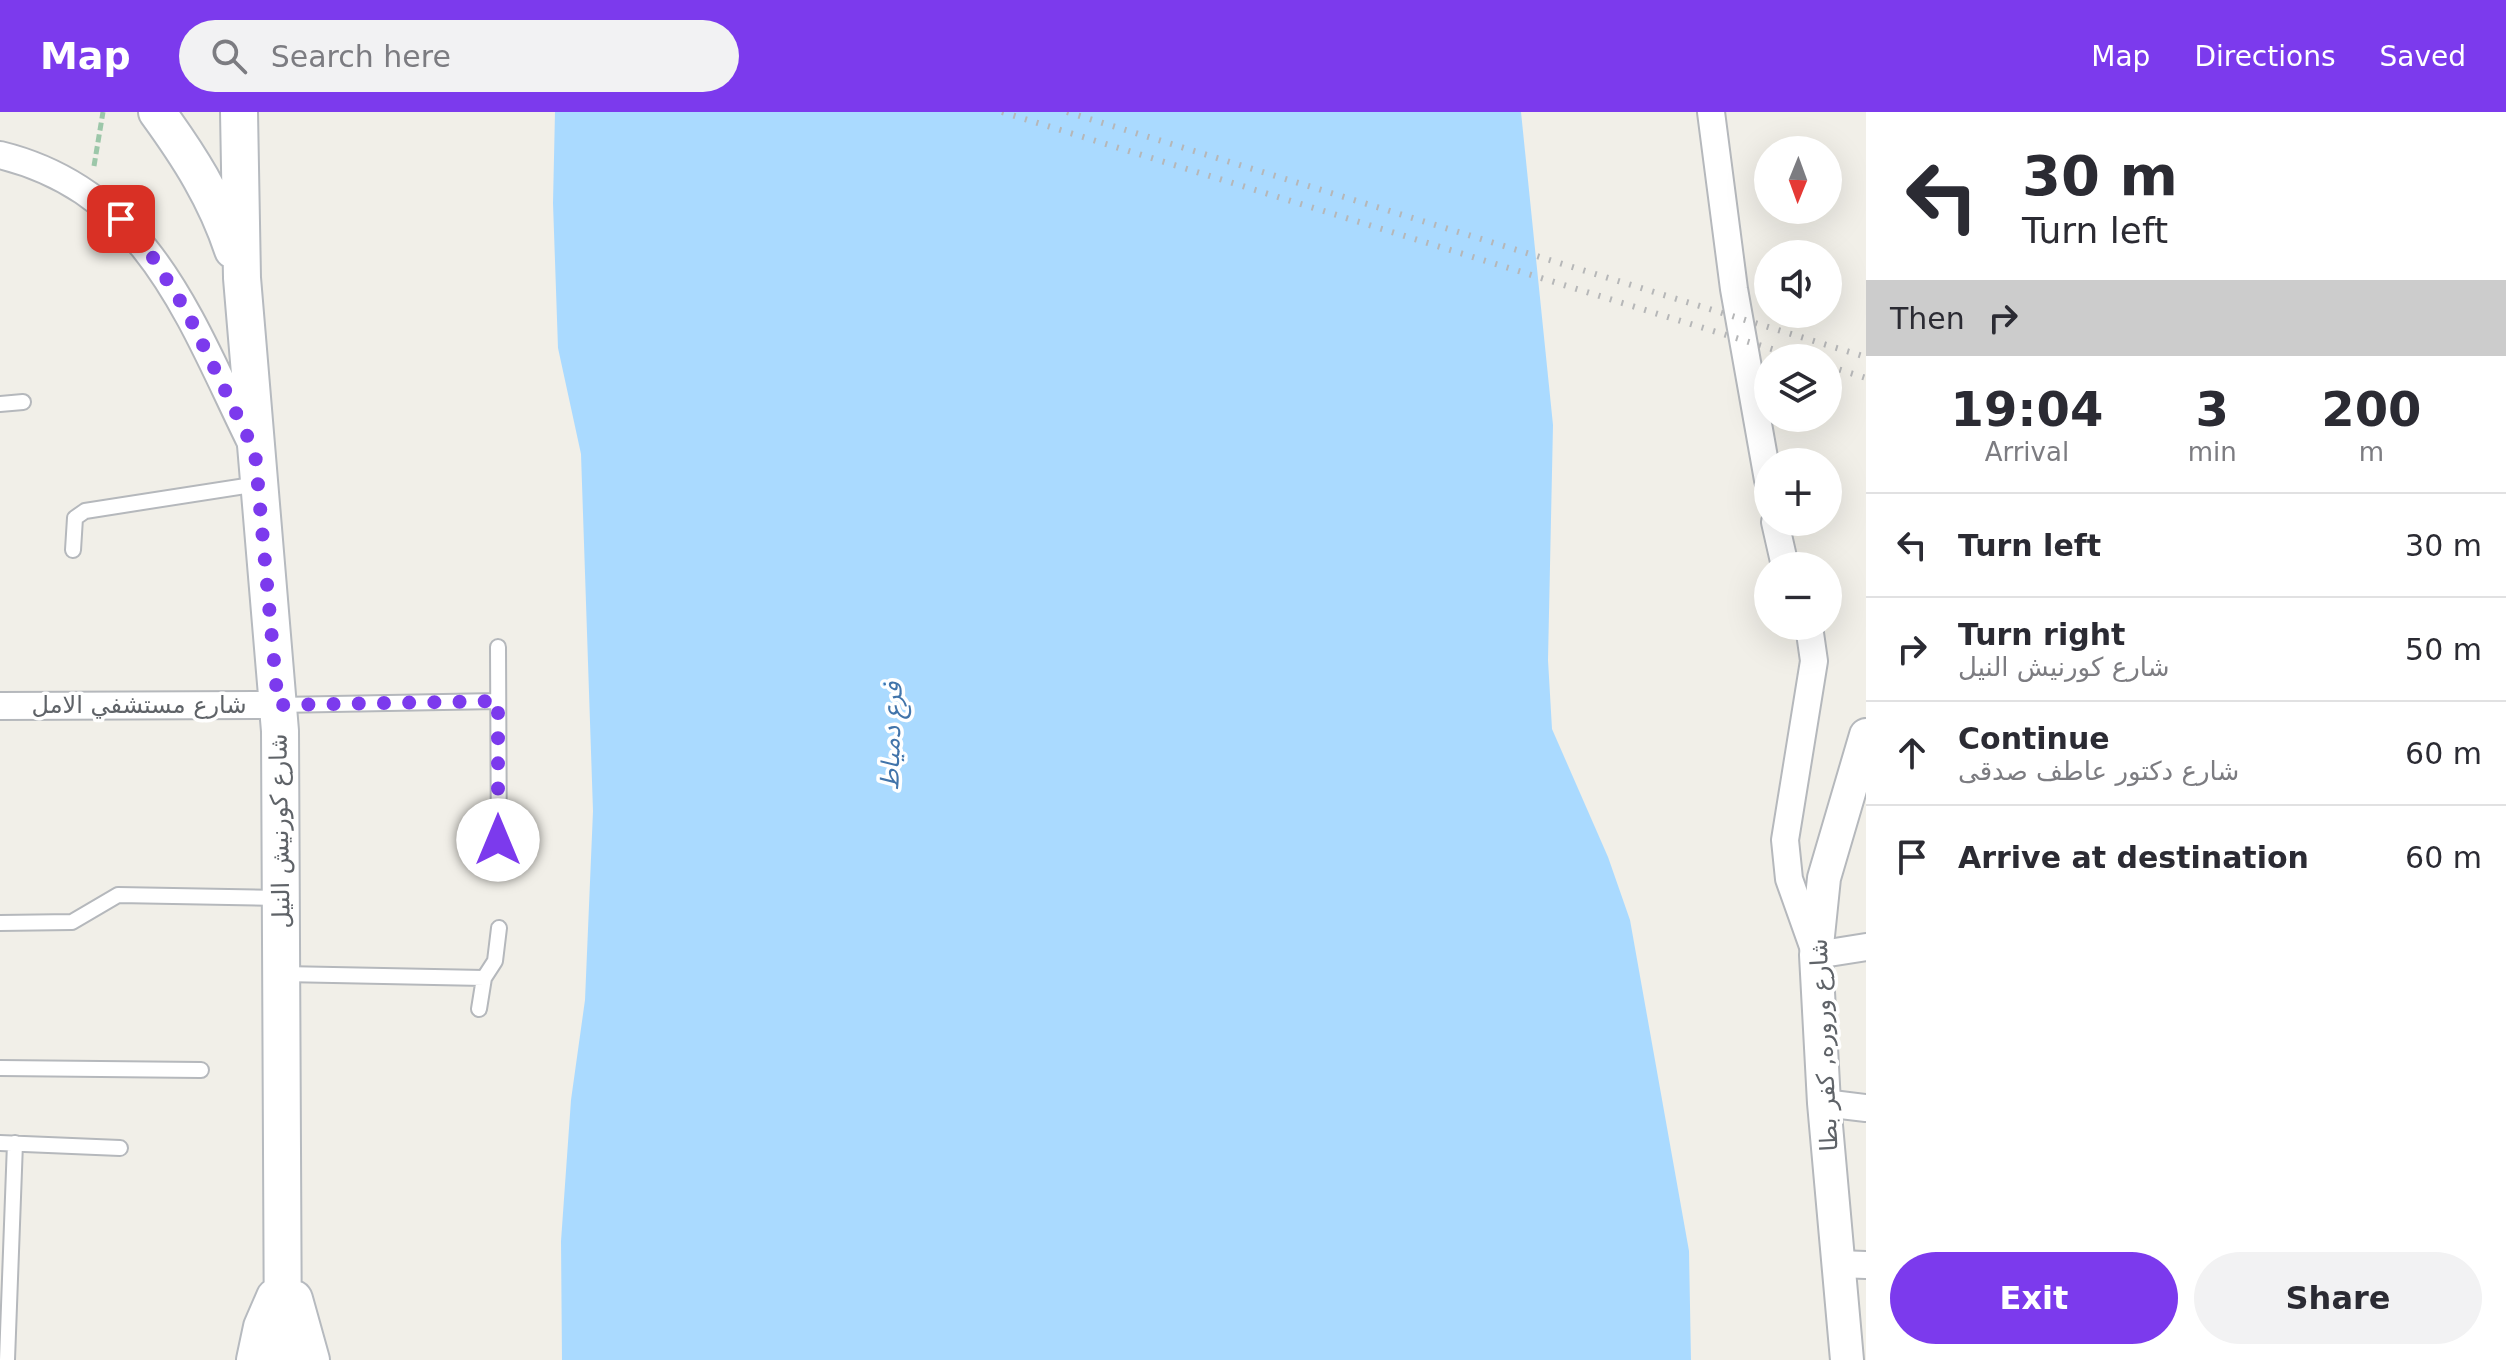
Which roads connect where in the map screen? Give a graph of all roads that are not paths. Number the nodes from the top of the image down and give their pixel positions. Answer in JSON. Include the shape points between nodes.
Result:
{"nodes":[{"id":1,"x":157,"y":112,"type":"edge"},
{"id":2,"x":239,"y":112,"type":"edge"},
{"id":3,"x":1711,"y":112,"type":"edge"},
{"id":4,"x":0,"y":155,"type":"edge"},
{"id":5,"x":242,"y":278,"type":"junction"},
{"id":6,"x":23,"y":402,"type":"dead end"},
{"id":7,"x":0,"y":404,"type":"edge"},
{"id":8,"x":1762,"y":448,"type":"edge"},
{"id":9,"x":257,"y":468,"type":"junction"},
{"id":10,"x":73,"y":550,"type":"dead end"},
{"id":11,"x":1811,"y":640,"type":"edge"},
{"id":12,"x":498,"y":647,"type":"dead end"},
{"id":13,"x":498,"y":701,"type":"junction"},
{"id":14,"x":278,"y":705,"type":"junction"},
{"id":15,"x":0,"y":706,"type":"edge"},
{"id":16,"x":1866,"y":735,"type":"edge"},
{"id":17,"x":499,"y":867,"type":"dead end"},
{"id":18,"x":281,"y":898,"type":"junction"},
{"id":19,"x":0,"y":923,"type":"edge"},
{"id":20,"x":499,"y":928,"type":"dead end"},
{"id":21,"x":1866,"y":947,"type":"edge"},
{"id":22,"x":1816,"y":955,"type":"junction"},
{"id":23,"x":282,"y":974,"type":"junction"},
{"id":24,"x":484,"y":978,"type":"junction"},
{"id":25,"x":479,"y":1009,"type":"dead end"},
{"id":26,"x":0,"y":1068,"type":"edge"},
{"id":27,"x":201,"y":1070,"type":"dead end"},
{"id":28,"x":1824,"y":1103,"type":"junction"},
{"id":29,"x":1866,"y":1108,"type":"edge"},
{"id":30,"x":8,"y":1143,"type":"edge"},
{"id":31,"x":120,"y":1148,"type":"dead end"},
{"id":32,"x":1852,"y":1264,"type":"edge"},
{"id":33,"x":285,"y":1279,"type":"junction"},
{"id":34,"x":7,"y":1360,"type":"edge"},
{"id":35,"x":255,"y":1360,"type":"edge"},
{"id":36,"x":283,"y":1360,"type":"edge"},
{"id":37,"x":311,"y":1360,"type":"edge"},
{"id":38,"x":1847,"y":1360,"type":"edge"}],
"edges":[{"from":1,"to":5,"type":"main road","via":[[194,162],[223,218]]},
{"from":2,"to":5,"type":"main road","name":"شارع كورنيش النيل"},
{"from":3,"to":8,"type":"street"},
{"from":4,"to":9,"type":"street","via":[[67,179],[137,235],[163,271]]},
{"from":5,"to":9,"type":"main road","name":"شارع كورنيش النيل"},
{"from":6,"to":7,"type":"lane"},
{"from":9,"to":10,"type":"lane","via":[[85,511],[73,524]]},
{"from":9,"to":14,"type":"main road","name":"شارع كورنيش النيل"},
{"from":11,"to":22,"type":"street","via":[[1814,661],[1785,840],[1789,879]]},
{"from":12,"to":13,"type":"lane"},
{"from":13,"to":14,"type":"lane"},
{"from":13,"to":17,"type":"lane"},
{"from":14,"to":15,"type":"street","name":"شارع مستشفي الامل"},
{"from":14,"to":18,"type":"main road","name":"شارع كورنيش النيل"},
{"from":16,"to":22,"type":"street","name":"شارع وروره, كفر بطا","via":[[1824,878]]},
{"from":18,"to":19,"type":"lane","via":[[118,895],[72,922]]},
{"from":18,"to":23,"type":"main road","name":"شارع كورنيش النيل"},
{"from":20,"to":24,"type":"lane","via":[[495,961]]},
{"from":21,"to":22,"type":"street"},
{"from":22,"to":28,"type":"street","name":"شارع وروره, كفر بطا"},
{"from":23,"to":24,"type":"lane"},
{"from":23,"to":33,"type":"main road","name":"شارع كورنيش النيل"},
{"from":24,"to":25,"type":"lane"},
{"from":26,"to":27,"type":"lane"},
{"from":28,"to":29,"type":"street"},
{"from":28,"to":32,"type":"street","name":"شارع وروره, كفر بطا"},
{"from":30,"to":31,"type":"lane"},
{"from":30,"to":34,"type":"lane"},
{"from":32,"to":38,"type":"street","name":"شارع وروره, كفر بطا"},
{"from":33,"to":35,"type":"main road","via":[[262,1327]]},
{"from":33,"to":36,"type":"main road","name":"شارع كورنيش النيل"},
{"from":33,"to":37,"type":"main road"}]}
